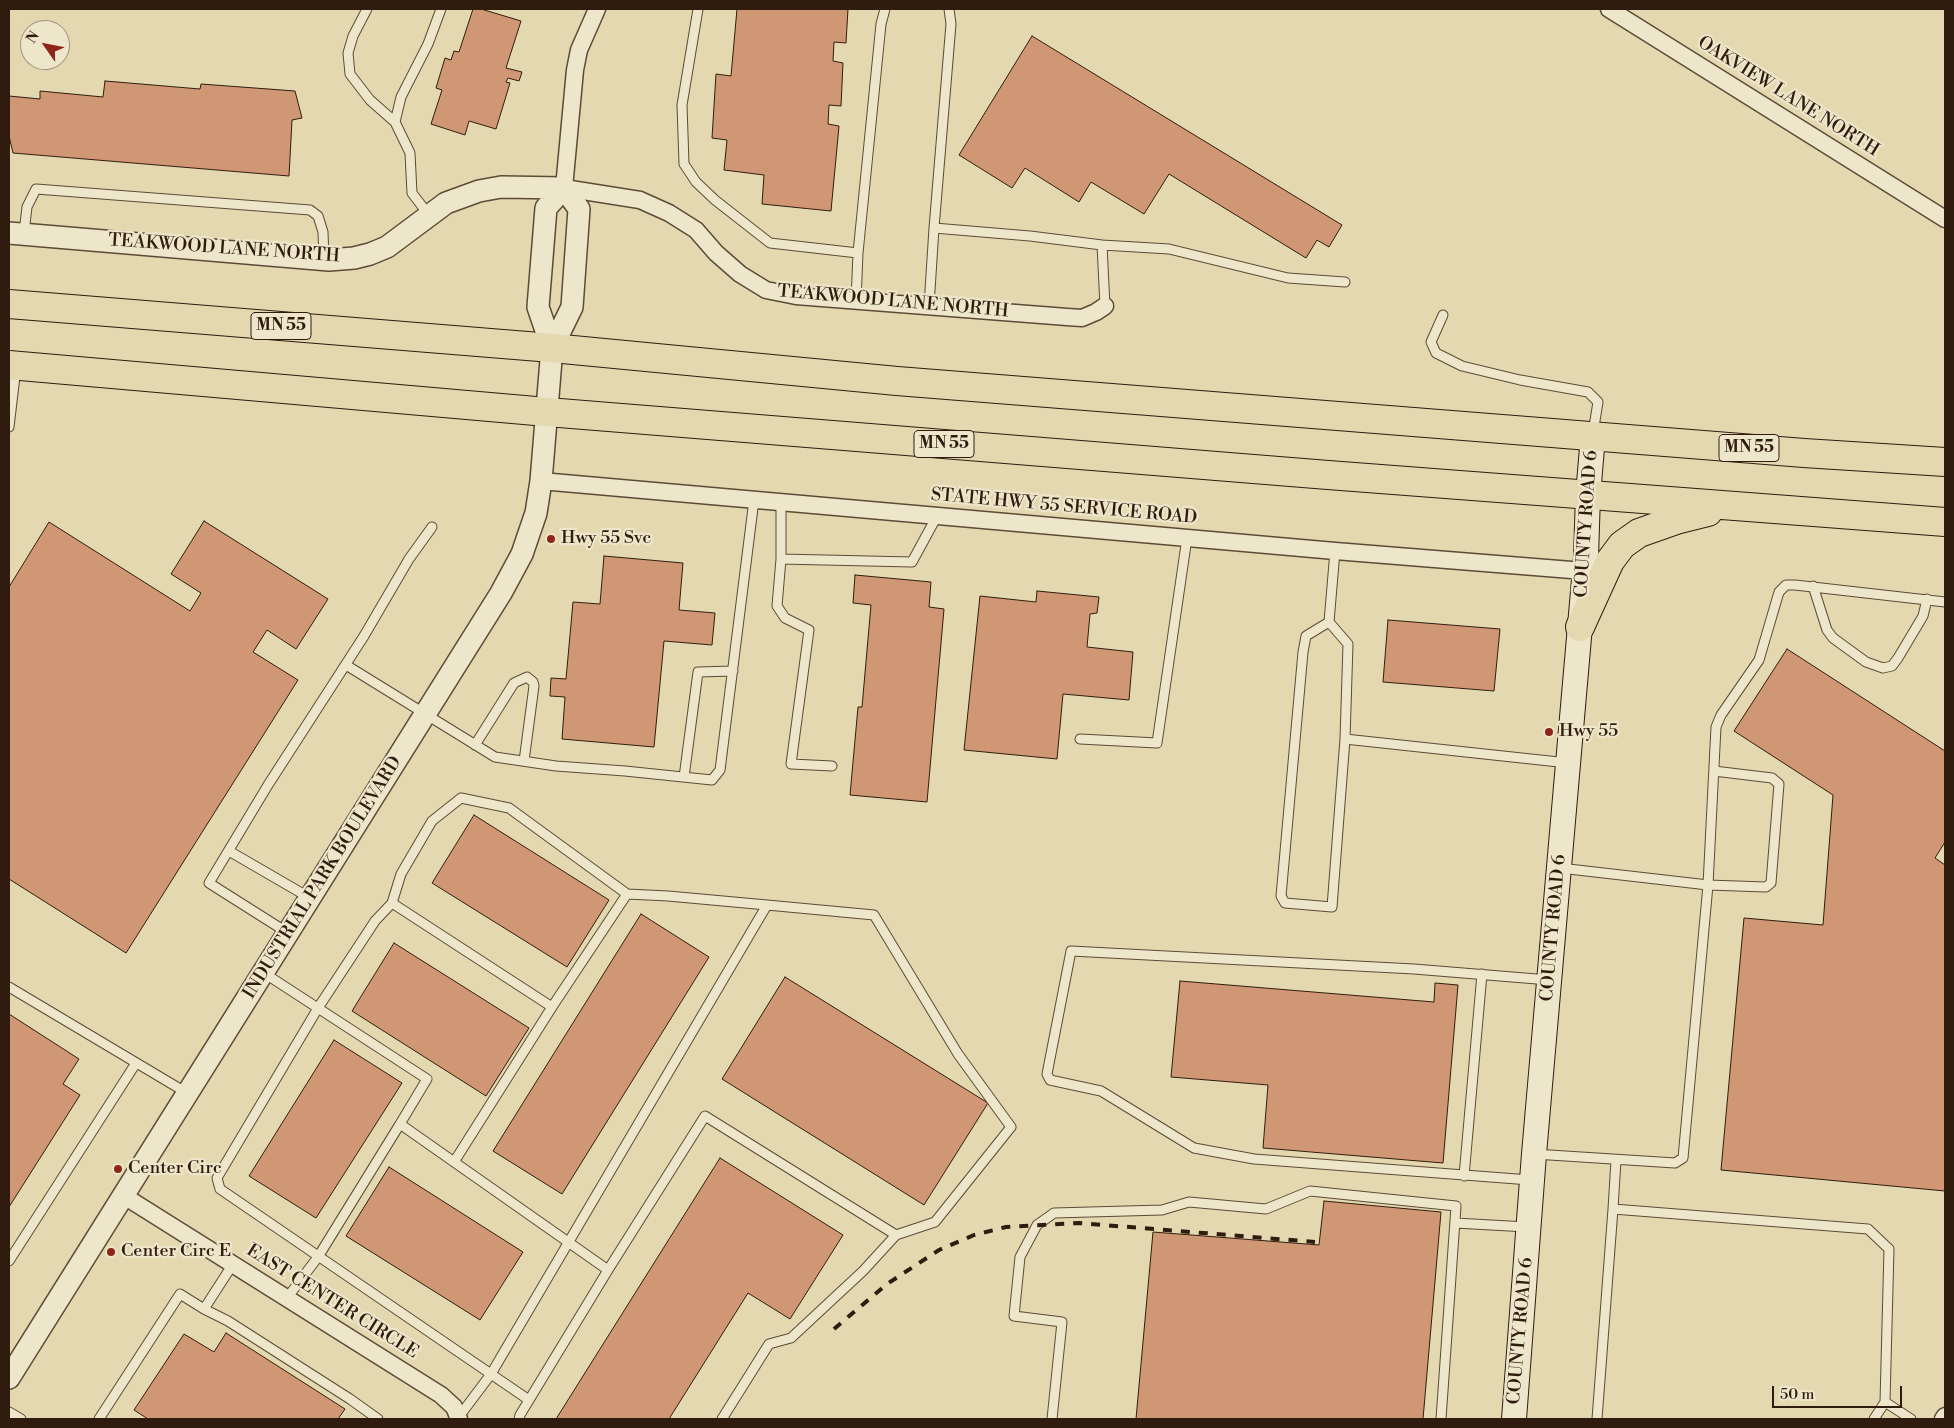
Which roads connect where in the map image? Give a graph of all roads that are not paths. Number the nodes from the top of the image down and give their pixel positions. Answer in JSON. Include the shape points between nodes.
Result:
{"nodes":[{"id":1,"x":367,"y":9,"type":"edge"},
{"id":2,"x":441,"y":9,"type":"edge"},
{"id":3,"x":597,"y":9,"type":"edge"},
{"id":4,"x":698,"y":9,"type":"edge"},
{"id":5,"x":885,"y":9,"type":"edge"},
{"id":6,"x":949,"y":9,"type":"edge"},
{"id":7,"x":1609,"y":9,"type":"edge"},
{"id":8,"x":395,"y":122,"type":"junction"},
{"id":9,"x":564,"y":188,"type":"junction"},
{"id":10,"x":428,"y":214,"type":"junction"},
{"id":11,"x":1945,"y":219,"type":"edge"},
{"id":12,"x":934,"y":228,"type":"junction"},
{"id":13,"x":16,"y":234,"type":"edge"},
{"id":14,"x":1102,"y":244,"type":"junction"},
{"id":15,"x":858,"y":252,"type":"junction"},
{"id":16,"x":324,"y":259,"type":"junction"},
{"id":17,"x":1345,"y":282,"type":"dead end"},
{"id":18,"x":856,"y":300,"type":"junction"},
{"id":19,"x":9,"y":304,"type":"edge"},
{"id":20,"x":929,"y":306,"type":"junction"},
{"id":21,"x":1105,"y":306,"type":"joint"},
{"id":22,"x":1443,"y":315,"type":"dead end"},
{"id":23,"x":552,"y":348,"type":"junction"},
{"id":24,"x":12,"y":365,"type":"edge"},
{"id":25,"x":547,"y":412,"type":"junction"},
{"id":26,"x":9,"y":428,"type":"edge"},
{"id":27,"x":1593,"y":436,"type":"junction"},
{"id":28,"x":1945,"y":462,"type":"edge"},
{"id":29,"x":541,"y":481,"type":"junction"},
{"id":30,"x":1588,"y":495,"type":"junction"},
{"id":31,"x":754,"y":500,"type":"junction"},
{"id":32,"x":781,"y":502,"type":"junction"},
{"id":33,"x":1733,"y":507,"type":"junction"},
{"id":34,"x":936,"y":516,"type":"junction"},
{"id":35,"x":1945,"y":522,"type":"edge"},
{"id":36,"x":432,"y":527,"type":"dead end"},
{"id":37,"x":1187,"y":538,"type":"junction"},
{"id":38,"x":1335,"y":551,"type":"junction"},
{"id":39,"x":782,"y":559,"type":"junction"},
{"id":40,"x":1584,"y":572,"type":"junction"},
{"id":41,"x":1813,"y":586,"type":"junction"},
{"id":42,"x":1927,"y":599,"type":"junction"},
{"id":43,"x":1945,"y":602,"type":"edge"},
{"id":44,"x":1329,"y":622,"type":"junction"},
{"id":45,"x":1580,"y":627,"type":"junction"},
{"id":46,"x":346,"y":665,"type":"junction"},
{"id":47,"x":733,"y":671,"type":"junction"},
{"id":48,"x":426,"y":713,"type":"junction"},
{"id":49,"x":1080,"y":739,"type":"dead end"},
{"id":50,"x":1345,"y":739,"type":"junction"},
{"id":51,"x":475,"y":745,"type":"junction"},
{"id":52,"x":524,"y":761,"type":"junction"},
{"id":53,"x":1568,"y":763,"type":"junction"},
{"id":54,"x":832,"y":766,"type":"dead end"},
{"id":55,"x":1714,"y":771,"type":"junction"},
{"id":56,"x":684,"y":777,"type":"junction"},
{"id":57,"x":229,"y":851,"type":"junction"},
{"id":58,"x":1559,"y":868,"type":"junction"},
{"id":59,"x":1708,"y":884,"type":"junction"},
{"id":60,"x":627,"y":894,"type":"junction"},
{"id":61,"x":310,"y":898,"type":"junction"},
{"id":62,"x":392,"y":903,"type":"junction"},
{"id":63,"x":766,"y":905,"type":"junction"},
{"id":64,"x":289,"y":933,"type":"junction"},
{"id":65,"x":263,"y":973,"type":"junction"},
{"id":66,"x":1482,"y":974,"type":"junction"},
{"id":67,"x":1549,"y":980,"type":"junction"},
{"id":68,"x":9,"y":987,"type":"edge"},
{"id":69,"x":552,"y":1007,"type":"junction"},
{"id":70,"x":318,"y":1008,"type":"junction"},
{"id":71,"x":136,"y":1063,"type":"junction"},
{"id":72,"x":188,"y":1094,"type":"junction"},
{"id":73,"x":400,"y":1124,"type":"junction"},
{"id":74,"x":1534,"y":1154,"type":"junction"},
{"id":75,"x":1616,"y":1160,"type":"junction"},
{"id":76,"x":454,"y":1162,"type":"junction"},
{"id":77,"x":1464,"y":1176,"type":"junction"},
{"id":78,"x":1533,"y":1180,"type":"junction"},
{"id":79,"x":124,"y":1196,"type":"junction"},
{"id":80,"x":1613,"y":1209,"type":"junction"},
{"id":81,"x":1455,"y":1223,"type":"junction"},
{"id":82,"x":1529,"y":1227,"type":"junction"},
{"id":83,"x":896,"y":1235,"type":"junction"},
{"id":84,"x":568,"y":1242,"type":"junction"},
{"id":85,"x":318,"y":1256,"type":"junction"},
{"id":86,"x":9,"y":1261,"type":"edge"},
{"id":87,"x":233,"y":1264,"type":"junction"},
{"id":88,"x":608,"y":1270,"type":"junction"},
{"id":89,"x":287,"y":1298,"type":"junction"},
{"id":90,"x":204,"y":1309,"type":"junction"},
{"id":91,"x":491,"y":1374,"type":"junction"},
{"id":92,"x":9,"y":1378,"type":"edge"},
{"id":93,"x":529,"y":1400,"type":"junction"},
{"id":94,"x":1885,"y":1402,"type":"junction"},
{"id":95,"x":9,"y":1412,"type":"edge"},
{"id":96,"x":20,"y":1419,"type":"edge"},
{"id":97,"x":99,"y":1419,"type":"edge"},
{"id":98,"x":378,"y":1419,"type":"edge"},
{"id":99,"x":458,"y":1419,"type":"edge"},
{"id":100,"x":519,"y":1419,"type":"edge"},
{"id":101,"x":722,"y":1419,"type":"edge"},
{"id":102,"x":1052,"y":1419,"type":"edge"},
{"id":103,"x":1442,"y":1419,"type":"edge"},
{"id":104,"x":1514,"y":1419,"type":"edge"},
{"id":105,"x":1597,"y":1419,"type":"edge"},
{"id":106,"x":1874,"y":1419,"type":"edge"},
{"id":107,"x":1912,"y":1419,"type":"edge"}],
"edges":[{"from":1,"to":8,"type":"lane","via":[[348,53],[350,74],[370,100]]},
{"from":2,"to":8,"type":"lane","via":[[428,44],[400,97]]},
{"from":3,"to":9,"type":"street","via":[[579,50],[575,70]]},
{"from":4,"to":15,"type":"lane","via":[[682,104],[684,164],[696,182],[715,200],[770,243]]},
{"from":5,"to":15,"type":"lane"},
{"from":6,"to":12,"type":"lane","via":[[951,24]]},
{"from":7,"to":11,"type":"street","name":"OAKVIEW LANE NORTH"},
{"from":8,"to":10,"type":"lane","via":[[410,153],[412,192]]},
{"from":9,"to":10,"type":"street","name":"TEAKWOOD LANE NORTH","via":[[501,187],[479,191],[446,203]]},
{"from":9,"to":18,"type":"street","name":"TEAKWOOD LANE NORTH","via":[[640,200],[669,213],[696,230],[740,274],[766,290],[796,296]]},
{"from":9,"to":23,"type":"street","name":"INDUSTRIAL PARK BOULEVARD","via":[[546,208],[538,308]]},
{"from":9,"to":23,"type":"street","name":"INDUSTRIAL PARK BOULEVARD","via":[[579,209],[572,307]]},
{"from":10,"to":16,"type":"street","name":"TEAKWOOD LANE NORTH","via":[[393,243],[370,254]]},
{"from":12,"to":14,"type":"lane"},
{"from":12,"to":20,"type":"lane"},
{"from":13,"to":16,"type":"street","name":"TEAKWOOD LANE NORTH"},
{"from":13,"to":16,"type":"lane","via":[[36,189],[310,210],[318,216],[323,232]]},
{"from":14,"to":17,"type":"lane","via":[[1169,249],[1288,278]]},
{"from":14,"to":21,"type":"lane"},
{"from":15,"to":18,"type":"lane"},
{"from":18,"to":20,"type":"street","name":"TEAKWOOD LANE NORTH"},
{"from":19,"to":23,"type":"highway","number":"MN 55"},
{"from":20,"to":21,"type":"street","name":"TEAKWOOD LANE NORTH","via":[[1082,318]]},
{"from":22,"to":27,"type":"lane","via":[[1431,342],[1436,353],[1462,366],[1588,392],[1598,402]]},
{"from":23,"to":25,"type":"street","name":"INDUSTRIAL PARK BOULEVARD"},
{"from":23,"to":27,"type":"highway","number":"MN 55","via":[[897,381]]},
{"from":24,"to":25,"type":"highway","number":"MN 55"},
{"from":24,"to":26,"type":"lane"},
{"from":25,"to":29,"type":"street","name":"INDUSTRIAL PARK BOULEVARD"},
{"from":25,"to":30,"type":"highway","number":"MN 55"},
{"from":27,"to":28,"type":"highway","number":"MN 55"},
{"from":27,"to":30,"type":"main road","name":"COUNTY ROAD 6"},
{"from":29,"to":31,"type":"street","name":"STATE HWY 55 SERVICE ROAD"},
{"from":29,"to":48,"type":"street","name":"INDUSTRIAL PARK BOULEVARD","via":[[536,513],[522,554],[502,593]]},
{"from":30,"to":33,"type":"highway","number":"MN 55"},
{"from":30,"to":40,"type":"main road","name":"COUNTY ROAD 6"},
{"from":31,"to":32,"type":"street","name":"STATE HWY 55 SERVICE ROAD"},
{"from":31,"to":47,"type":"lane"},
{"from":32,"to":34,"type":"street","name":"STATE HWY 55 SERVICE ROAD"},
{"from":32,"to":39,"type":"lane"},
{"from":33,"to":35,"type":"highway","number":"MN 55"},
{"from":33,"to":45,"type":"highway","via":[[1676,520],[1639,533],[1622,545],[1610,561]]},
{"from":34,"to":37,"type":"street","name":"STATE HWY 55 SERVICE ROAD"},
{"from":34,"to":39,"type":"lane","via":[[912,562]]},
{"from":36,"to":46,"type":"lane","via":[[409,559]]},
{"from":37,"to":38,"type":"street","name":"STATE HWY 55 SERVICE ROAD"},
{"from":37,"to":49,"type":"lane","via":[[1157,743]]},
{"from":38,"to":40,"type":"street","name":"STATE HWY 55 SERVICE ROAD"},
{"from":38,"to":44,"type":"lane"},
{"from":39,"to":54,"type":"lane","via":[[777,606],[784,618],[809,630],[791,764]]},
{"from":40,"to":45,"type":"main road","name":"COUNTY ROAD 6"},
{"from":41,"to":42,"type":"lane"},
{"from":41,"to":42,"type":"lane","via":[[1822,619],[1833,638],[1866,662],[1883,668],[1892,666],[1898,658],[1923,616]]},
{"from":41,"to":55,"type":"lane","via":[[1786,585],[1780,592],[1759,660],[1720,715],[1716,727]]},
{"from":42,"to":43,"type":"lane"},
{"from":44,"to":50,"type":"lane","via":[[1348,644]]},
{"from":44,"to":50,"type":"lane","via":[[1306,636],[1303,652],[1281,896],[1285,903],[1332,907]]},
{"from":45,"to":53,"type":"main road","name":"COUNTY ROAD 6"},
{"from":46,"to":48,"type":"lane"},
{"from":46,"to":57,"type":"lane"},
{"from":47,"to":56,"type":"lane","via":[[720,770],[712,780]]},
{"from":47,"to":56,"type":"lane","via":[[698,672]]},
{"from":48,"to":51,"type":"lane"},
{"from":48,"to":61,"type":"street","name":"INDUSTRIAL PARK BOULEVARD"},
{"from":50,"to":53,"type":"lane"},
{"from":51,"to":52,"type":"lane","via":[[495,757]]},
{"from":51,"to":52,"type":"lane","via":[[514,683],[527,677],[534,686]]},
{"from":52,"to":56,"type":"lane"},
{"from":53,"to":58,"type":"main road","name":"COUNTY ROAD 6"},
{"from":55,"to":59,"type":"lane"},
{"from":55,"to":59,"type":"lane","via":[[1772,778],[1779,784],[1771,883],[1766,887]]},
{"from":57,"to":61,"type":"lane"},
{"from":57,"to":64,"type":"lane","via":[[209,883]]},
{"from":58,"to":59,"type":"lane"},
{"from":58,"to":67,"type":"main road","name":"COUNTY ROAD 6"},
{"from":59,"to":75,"type":"lane","via":[[1683,1158],[1675,1164]]},
{"from":60,"to":62,"type":"lane","via":[[509,808],[461,798],[432,821],[401,874]]},
{"from":60,"to":63,"type":"lane"},
{"from":60,"to":69,"type":"lane"},
{"from":61,"to":64,"type":"street","name":"INDUSTRIAL PARK BOULEVARD"},
{"from":62,"to":69,"type":"lane"},
{"from":62,"to":70,"type":"lane","via":[[375,921]]},
{"from":63,"to":83,"type":"lane","via":[[874,915],[958,1054],[1011,1127],[936,1222]]},
{"from":63,"to":84,"type":"lane"},
{"from":64,"to":65,"type":"street","name":"INDUSTRIAL PARK BOULEVARD"},
{"from":65,"to":70,"type":"lane"},
{"from":65,"to":72,"type":"street","name":"INDUSTRIAL PARK BOULEVARD"},
{"from":66,"to":67,"type":"lane"},
{"from":66,"to":77,"type":"lane"},
{"from":66,"to":77,"type":"lane","via":[[1071,952],[1047,1074],[1050,1080],[1100,1091],[1194,1148],[1254,1159]]},
{"from":67,"to":74,"type":"main road","name":"COUNTY ROAD 6"},
{"from":68,"to":71,"type":"lane"},
{"from":69,"to":76,"type":"lane"},
{"from":70,"to":73,"type":"lane","via":[[427,1079]]},
{"from":70,"to":85,"type":"lane","via":[[217,1178],[220,1189]]},
{"from":71,"to":72,"type":"lane"},
{"from":71,"to":86,"type":"lane"},
{"from":72,"to":79,"type":"street","name":"INDUSTRIAL PARK BOULEVARD"},
{"from":73,"to":76,"type":"lane"},
{"from":73,"to":85,"type":"lane"},
{"from":74,"to":75,"type":"lane"},
{"from":74,"to":78,"type":"main road","name":"COUNTY ROAD 6"},
{"from":75,"to":80,"type":"lane"},
{"from":76,"to":84,"type":"lane"},
{"from":77,"to":78,"type":"lane"},
{"from":78,"to":82,"type":"main road","name":"COUNTY ROAD 6"},
{"from":79,"to":87,"type":"street","name":"EAST CENTER CIRCLE"},
{"from":79,"to":92,"type":"street","name":"INDUSTRIAL PARK BOULEVARD"},
{"from":80,"to":94,"type":"lane","via":[[1868,1229],[1889,1249]]},
{"from":80,"to":105,"type":"lane"},
{"from":81,"to":82,"type":"lane"},
{"from":81,"to":102,"type":"lane","via":[[1456,1206],[1310,1191],[1266,1209],[1190,1202],[1162,1210],[1054,1213],[1037,1225],[1020,1257],[1014,1316],[1062,1322]]},
{"from":81,"to":103,"type":"lane"},
{"from":82,"to":104,"type":"main road","name":"COUNTY ROAD 6"},
{"from":83,"to":88,"type":"lane","via":[[705,1116]]},
{"from":83,"to":101,"type":"lane","via":[[863,1271],[791,1338],[769,1344]]},
{"from":84,"to":88,"type":"lane"},
{"from":84,"to":91,"type":"lane"},
{"from":85,"to":89,"type":"lane"},
{"from":85,"to":91,"type":"lane"},
{"from":87,"to":89,"type":"street","name":"EAST CENTER CIRCLE"},
{"from":87,"to":90,"type":"lane"},
{"from":88,"to":93,"type":"lane"},
{"from":89,"to":99,"type":"street","name":"EAST CENTER CIRCLE","via":[[441,1395],[454,1407]]},
{"from":90,"to":97,"type":"lane","via":[[180,1294]]},
{"from":90,"to":98,"type":"lane","via":[[342,1393]]},
{"from":91,"to":93,"type":"lane"},
{"from":91,"to":99,"type":"lane"},
{"from":93,"to":100,"type":"lane"},
{"from":94,"to":106,"type":"lane"},
{"from":94,"to":107,"type":"lane"},
{"from":95,"to":96,"type":"lane"}]}
